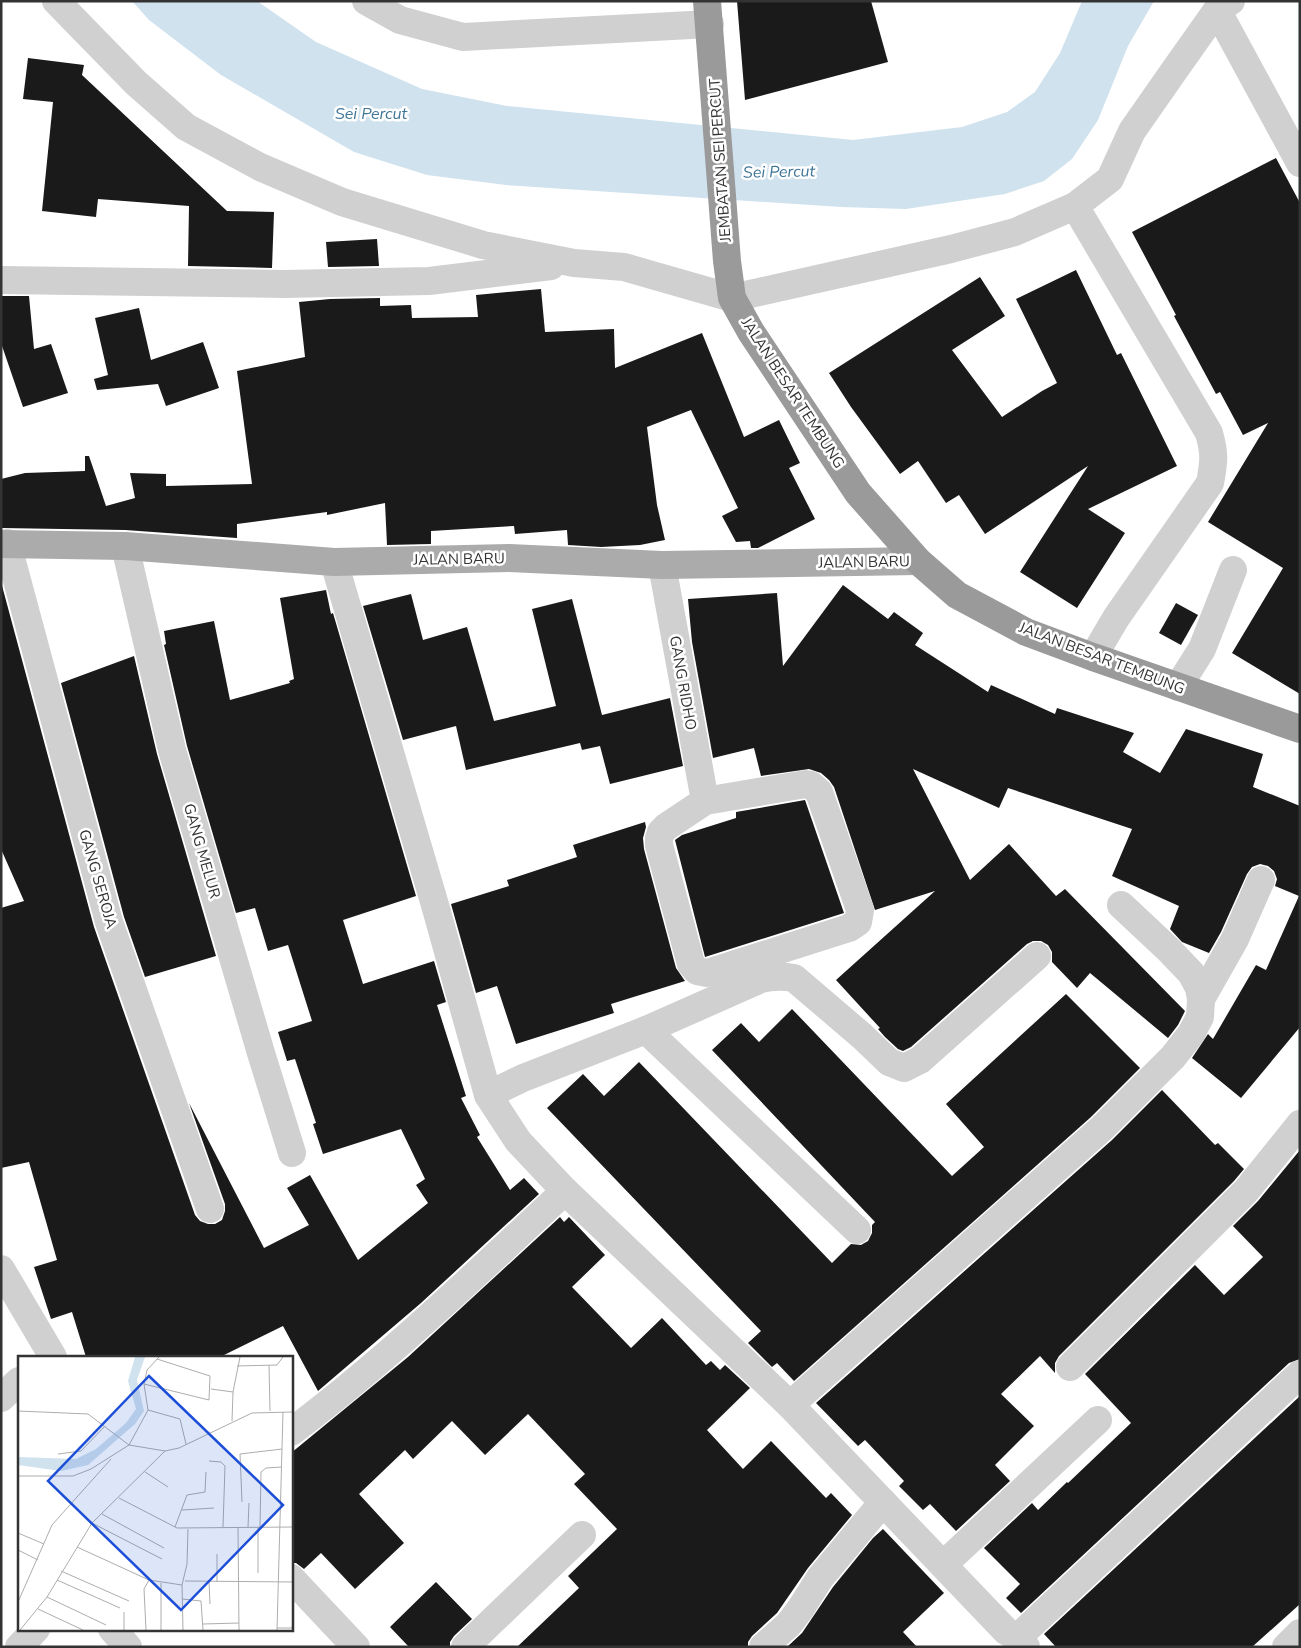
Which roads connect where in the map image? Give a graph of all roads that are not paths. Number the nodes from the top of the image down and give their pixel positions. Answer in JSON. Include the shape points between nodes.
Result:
{"nodes":[{"id":1,"x":56,"y":1,"type":"edge"},
{"id":2,"x":366,"y":1,"type":"edge"},
{"id":3,"x":1224,"y":6,"type":"edge"},
{"id":4,"x":708,"y":13,"type":"edge"},
{"id":5,"x":1300,"y":163,"type":"edge"},
{"id":6,"x":1075,"y":206,"type":"junction"},
{"id":7,"x":727,"y":262,"type":"joint"},
{"id":8,"x":574,"y":263,"type":"junction"},
{"id":9,"x":1,"y":280,"type":"edge"},
{"id":10,"x":732,"y":298,"type":"junction"},
{"id":11,"x":4,"y":543,"type":"edge"},
{"id":12,"x":125,"y":546,"type":"junction"},
{"id":13,"x":918,"y":561,"type":"junction"},
{"id":14,"x":334,"y":562,"type":"junction"},
{"id":15,"x":662,"y":565,"type":"junction"},
{"id":16,"x":1233,"y":570,"type":"dead end"},
{"id":17,"x":1093,"y":657,"type":"junction"},
{"id":18,"x":1178,"y":687,"type":"junction"},
{"id":19,"x":1300,"y":729,"type":"edge"},
{"id":20,"x":704,"y":801,"type":"junction"},
{"id":21,"x":1261,"y":880,"type":"dead end"},
{"id":22,"x":1121,"y":905,"type":"dead end"},
{"id":23,"x":1037,"y":956,"type":"dead end"},
{"id":24,"x":1201,"y":999,"type":"junction"},
{"id":25,"x":646,"y":1030,"type":"junction"},
{"id":26,"x":488,"y":1096,"type":"junction"},
{"id":27,"x":1300,"y":1124,"type":"edge"},
{"id":28,"x":292,"y":1153,"type":"dead end"},
{"id":29,"x":565,"y":1191,"type":"junction"},
{"id":30,"x":210,"y":1209,"type":"dead end"},
{"id":31,"x":857,"y":1230,"type":"dead end"},
{"id":32,"x":1,"y":1269,"type":"edge"},
{"id":33,"x":49,"y":1355,"type":"edge"},
{"id":34,"x":1070,"y":1367,"type":"dead end"},
{"id":35,"x":1300,"y":1374,"type":"edge"},
{"id":36,"x":18,"y":1382,"type":"edge"},
{"id":37,"x":1,"y":1398,"type":"edge"},
{"id":38,"x":790,"y":1405,"type":"junction"},
{"id":39,"x":1098,"y":1420,"type":"dead end"},
{"id":40,"x":292,"y":1431,"type":"edge"},
{"id":41,"x":882,"y":1502,"type":"junction"},
{"id":42,"x":582,"y":1535,"type":"dead end"},
{"id":43,"x":943,"y":1565,"type":"junction"},
{"id":44,"x":292,"y":1579,"type":"edge"},
{"id":45,"x":35,"y":1630,"type":"edge"},
{"id":46,"x":113,"y":1630,"type":"edge"},
{"id":47,"x":1300,"y":1633,"type":"edge"},
{"id":48,"x":1010,"y":1641,"type":"edge"},
{"id":49,"x":18,"y":1647,"type":"edge"},
{"id":50,"x":128,"y":1647,"type":"edge"},
{"id":51,"x":356,"y":1647,"type":"edge"},
{"id":52,"x":465,"y":1647,"type":"edge"},
{"id":53,"x":763,"y":1647,"type":"edge"},
{"id":54,"x":1286,"y":1647,"type":"edge"}],
"edges":[{"from":1,"to":8,"type":"street","via":[[136,83],[186,127],[260,167],[342,202],[483,245]]},
{"from":2,"to":4,"type":"street","via":[[400,20],[464,37]]},
{"from":3,"to":5,"type":"street"},
{"from":3,"to":6,"type":"street","via":[[1132,132],[1110,179]]},
{"from":4,"to":7,"type":"highway","name":"JEMBATAN SEI PERCUT"},
{"from":6,"to":10,"type":"street","via":[[988,240]]},
{"from":6,"to":17,"type":"street","via":[[1209,433],[1214,462],[1210,483],[1116,618]]},
{"from":7,"to":10,"type":"highway","name":"JALAN BESAR TEMBUNG"},
{"from":8,"to":9,"type":"street","via":[[429,281],[284,284]]},
{"from":8,"to":10,"type":"street","via":[[624,268]]},
{"from":10,"to":13,"type":"highway","name":"JALAN BESAR TEMBUNG","via":[[858,493]]},
{"from":11,"to":12,"type":"main road","name":"JALAN BARU"},
{"from":11,"to":30,"type":"street","name":"GANG SEROJA","via":[[109,922]]},
{"from":12,"to":14,"type":"main road","name":"JALAN BARU"},
{"from":12,"to":28,"type":"street","name":"GANG MELUR","via":[[172,750]]},
{"from":13,"to":15,"type":"main road","name":"JALAN BARU"},
{"from":13,"to":17,"type":"highway","name":"JALAN BESAR TEMBUNG","via":[[957,595],[1026,632]]},
{"from":14,"to":15,"type":"main road","name":"JALAN BARU","via":[[508,558]]},
{"from":14,"to":26,"type":"street"},
{"from":15,"to":20,"type":"street","name":"GANG RIDHO"},
{"from":16,"to":18,"type":"street","via":[[1202,649]]},
{"from":17,"to":18,"type":"highway","name":"JALAN BESAR TEMBUNG"},
{"from":18,"to":19,"type":"highway","name":"JALAN BESAR TEMBUNG"},
{"from":20,"to":20,"type":"street","via":[[669,824],[659,838],[691,964],[697,971],[716,970],[849,928],[858,922],[860,910],[816,788],[796,784]]},
{"from":21,"to":24,"type":"street","via":[[1235,939]]},
{"from":22,"to":24,"type":"street","via":[[1191,973]]},
{"from":23,"to":25,"type":"street","via":[[920,1060],[904,1068],[889,1062],[794,978],[782,976],[760,979]]},
{"from":24,"to":38,"type":"street","via":[[1200,1017],[1191,1034],[1136,1095]]},
{"from":25,"to":26,"type":"street","via":[[523,1078]]},
{"from":25,"to":31,"type":"street"},
{"from":26,"to":29,"type":"street","via":[[518,1140]]},
{"from":27,"to":34,"type":"street","via":[[1246,1191]]},
{"from":29,"to":38,"type":"street"},
{"from":29,"to":40,"type":"street","via":[[422,1325]]},
{"from":32,"to":33,"type":"street"},
{"from":35,"to":48,"type":"street"},
{"from":36,"to":37,"type":"street"},
{"from":38,"to":41,"type":"street"},
{"from":39,"to":43,"type":"street"},
{"from":41,"to":43,"type":"street"},
{"from":41,"to":53,"type":"street","via":[[820,1578],[789,1624]]},
{"from":42,"to":52,"type":"street"},
{"from":43,"to":48,"type":"street"},
{"from":44,"to":51,"type":"street"},
{"from":45,"to":49,"type":"street"},
{"from":46,"to":50,"type":"street"},
{"from":47,"to":54,"type":"street"}]}
